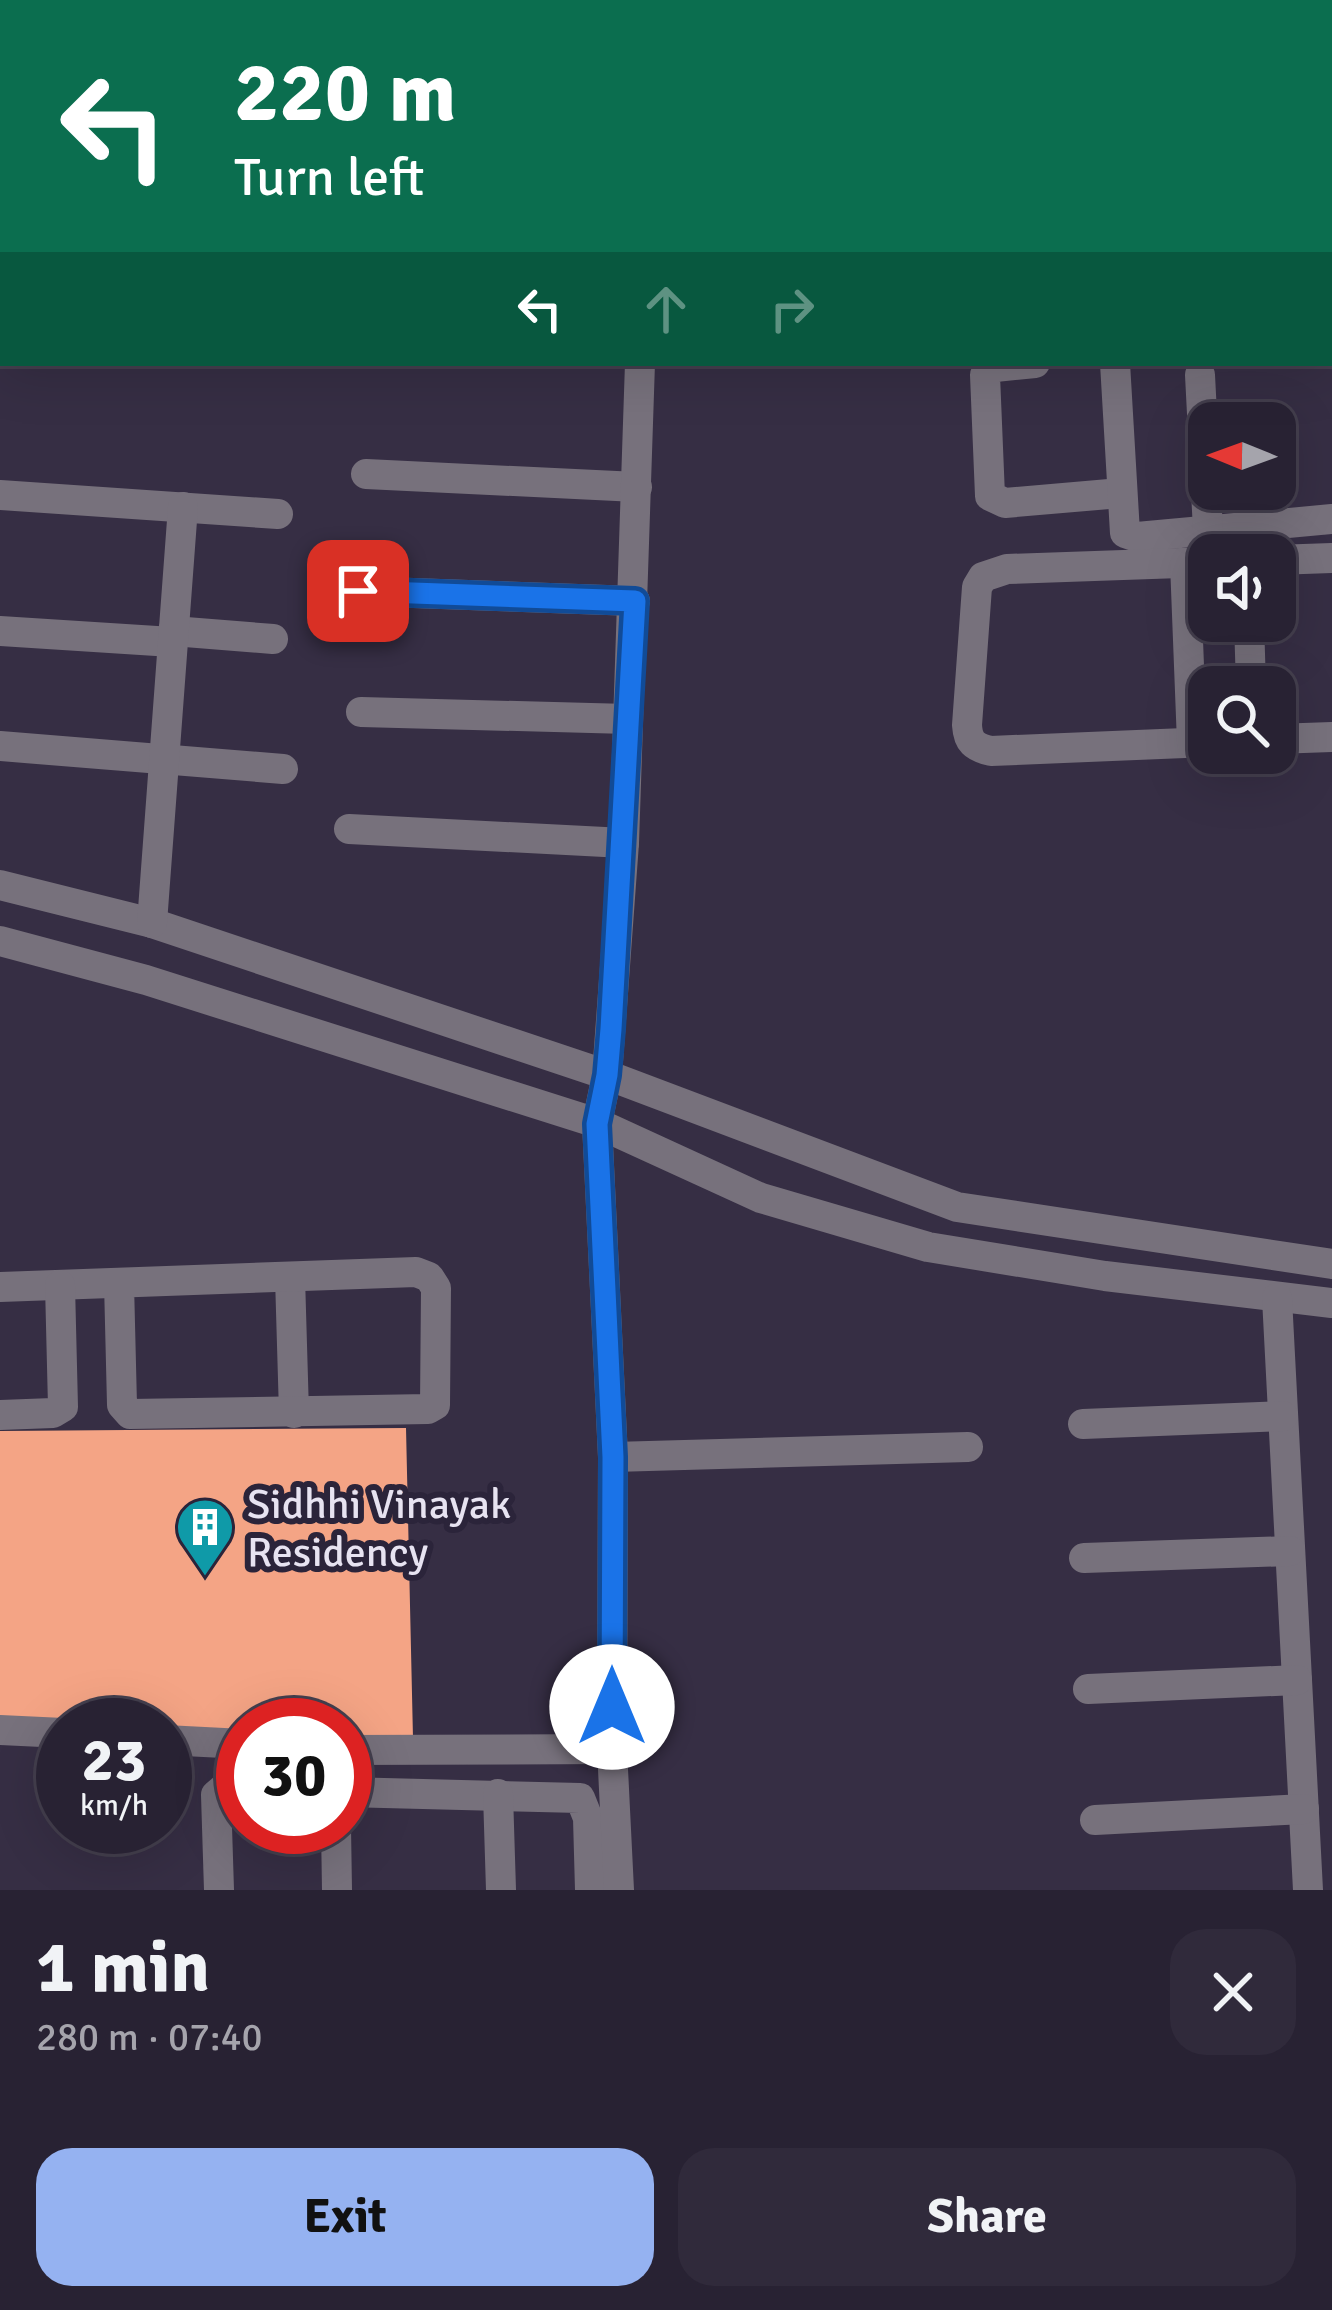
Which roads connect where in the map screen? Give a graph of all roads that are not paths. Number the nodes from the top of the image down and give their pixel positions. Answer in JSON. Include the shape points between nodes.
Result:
{"nodes":[{"id":1,"x":640,"y":366,"type":"edge"},
{"id":2,"x":1005,"y":366,"type":"edge"},
{"id":3,"x":1115,"y":366,"type":"edge"},
{"id":4,"x":1200,"y":375,"type":"dead end"},
{"id":5,"x":366,"y":474,"type":"dead end"},
{"id":6,"x":638,"y":487,"type":"junction"},
{"id":7,"x":1121,"y":493,"type":"junction"},
{"id":8,"x":0,"y":495,"type":"edge"},
{"id":9,"x":182,"y":507,"type":"junction"},
{"id":10,"x":278,"y":514,"type":"dead end"},
{"id":11,"x":1332,"y":519,"type":"edge"},
{"id":12,"x":1208,"y":530,"type":"junction"},
{"id":13,"x":1332,"y":558,"type":"edge"},
{"id":14,"x":1296,"y":559,"type":"edge"},
{"id":15,"x":1188,"y":562,"type":"edge"},
{"id":16,"x":358,"y":591,"type":"dead end"},
{"id":17,"x":635,"y":601,"type":"junction"},
{"id":18,"x":0,"y":631,"type":"edge"},
{"id":19,"x":173,"y":637,"type":"junction"},
{"id":20,"x":273,"y":639,"type":"dead end"},
{"id":21,"x":361,"y":712,"type":"dead end"},
{"id":22,"x":628,"y":719,"type":"junction"},
{"id":23,"x":1332,"y":736,"type":"edge"},
{"id":24,"x":1296,"y":738,"type":"edge"},
{"id":25,"x":1188,"y":743,"type":"edge"},
{"id":26,"x":0,"y":746,"type":"edge"},
{"id":27,"x":164,"y":758,"type":"junction"},
{"id":28,"x":283,"y":769,"type":"dead end"},
{"id":29,"x":349,"y":830,"type":"dead end"},
{"id":30,"x":624,"y":843,"type":"junction"},
{"id":31,"x":0,"y":885,"type":"edge"},
{"id":32,"x":152,"y":923,"type":"junction"},
{"id":33,"x":0,"y":941,"type":"edge"},
{"id":34,"x":607,"y":1075,"type":"junction"},
{"id":35,"x":597,"y":1124,"type":"junction"},
{"id":36,"x":1332,"y":1264,"type":"edge"},
{"id":37,"x":290,"y":1277,"type":"junction"},
{"id":38,"x":119,"y":1283,"type":"junction"},
{"id":39,"x":60,"y":1285,"type":"junction"},
{"id":40,"x":0,"y":1287,"type":"edge"},
{"id":41,"x":1276,"y":1298,"type":"junction"},
{"id":42,"x":1332,"y":1304,"type":"edge"},
{"id":43,"x":294,"y":1412,"type":"junction"},
{"id":44,"x":0,"y":1415,"type":"edge"},
{"id":45,"x":1283,"y":1416,"type":"junction"},
{"id":46,"x":1083,"y":1424,"type":"dead end"},
{"id":47,"x":968,"y":1447,"type":"dead end"},
{"id":48,"x":613,"y":1457,"type":"junction"},
{"id":49,"x":1290,"y":1551,"type":"junction"},
{"id":50,"x":1084,"y":1558,"type":"dead end"},
{"id":51,"x":1297,"y":1680,"type":"junction"},
{"id":52,"x":1088,"y":1689,"type":"dead end"},
{"id":53,"x":0,"y":1730,"type":"edge"},
{"id":54,"x":36,"y":1732,"type":"edge"},
{"id":55,"x":612,"y":1749,"type":"junction"},
{"id":56,"x":372,"y":1750,"type":"edge"},
{"id":57,"x":372,"y":1792,"type":"edge"},
{"id":58,"x":499,"y":1794,"type":"junction"},
{"id":59,"x":1304,"y":1809,"type":"junction"},
{"id":60,"x":1095,"y":1820,"type":"dead end"},
{"id":61,"x":218,"y":1854,"type":"edge"},
{"id":62,"x":336,"y":1854,"type":"edge"},
{"id":63,"x":1316,"y":1875,"type":"edge"},
{"id":64,"x":219,"y":1890,"type":"edge"},
{"id":65,"x":337,"y":1890,"type":"edge"},
{"id":66,"x":501,"y":1890,"type":"edge"},
{"id":67,"x":590,"y":1890,"type":"edge"},
{"id":68,"x":619,"y":1890,"type":"edge"}],
"edges":[{"from":1,"to":6,"type":"street"},
{"from":2,"to":7,"type":"street","via":[[985,375],[990,496],[1005,503]]},
{"from":3,"to":7,"type":"street"},
{"from":4,"to":12,"type":"street"},
{"from":5,"to":6,"type":"street"},
{"from":6,"to":17,"type":"street"},
{"from":7,"to":12,"type":"street","via":[[1131,536]]},
{"from":8,"to":9,"type":"street"},
{"from":9,"to":10,"type":"street"},
{"from":9,"to":19,"type":"street"},
{"from":11,"to":12,"type":"street"},
{"from":13,"to":14,"type":"street"},
{"from":15,"to":25,"type":"street","via":[[1007,569],[982,577],[967,724],[977,748],[991,752]]},
{"from":16,"to":17,"type":"street"},
{"from":17,"to":22,"type":"street"},
{"from":18,"to":19,"type":"street"},
{"from":19,"to":20,"type":"street"},
{"from":19,"to":27,"type":"street"},
{"from":21,"to":22,"type":"street"},
{"from":22,"to":30,"type":"street"},
{"from":23,"to":24,"type":"street"},
{"from":26,"to":27,"type":"street"},
{"from":27,"to":28,"type":"street"},
{"from":27,"to":32,"type":"street"},
{"from":29,"to":30,"type":"street"},
{"from":30,"to":34,"type":"street"},
{"from":31,"to":32,"type":"street"},
{"from":32,"to":34,"type":"street"},
{"from":33,"to":35,"type":"street"},
{"from":34,"to":35,"type":"street"},
{"from":34,"to":36,"type":"street","via":[[957,1207]]},
{"from":35,"to":41,"type":"street","via":[[761,1198],[928,1247]]},
{"from":35,"to":48,"type":"street"},
{"from":37,"to":38,"type":"street"},
{"from":37,"to":43,"type":"street"},
{"from":37,"to":43,"type":"street","via":[[416,1272],[436,1288],[435,1405]]},
{"from":38,"to":39,"type":"street"},
{"from":38,"to":43,"type":"street","via":[[125,1411]]},
{"from":39,"to":40,"type":"street"},
{"from":39,"to":44,"type":"street","via":[[63,1407]]},
{"from":41,"to":42,"type":"street"},
{"from":41,"to":45,"type":"street"},
{"from":45,"to":46,"type":"street"},
{"from":45,"to":49,"type":"street"},
{"from":47,"to":48,"type":"street"},
{"from":48,"to":55,"type":"street"},
{"from":49,"to":50,"type":"street"},
{"from":49,"to":51,"type":"street"},
{"from":51,"to":52,"type":"street"},
{"from":51,"to":59,"type":"street"},
{"from":53,"to":54,"type":"street"},
{"from":55,"to":56,"type":"street"},
{"from":55,"to":68,"type":"street"},
{"from":57,"to":58,"type":"street"},
{"from":58,"to":66,"type":"street"},
{"from":58,"to":67,"type":"street","via":[[580,1798]]},
{"from":59,"to":60,"type":"street"},
{"from":59,"to":63,"type":"street"},
{"from":61,"to":64,"type":"street"},
{"from":62,"to":65,"type":"street"}]}
